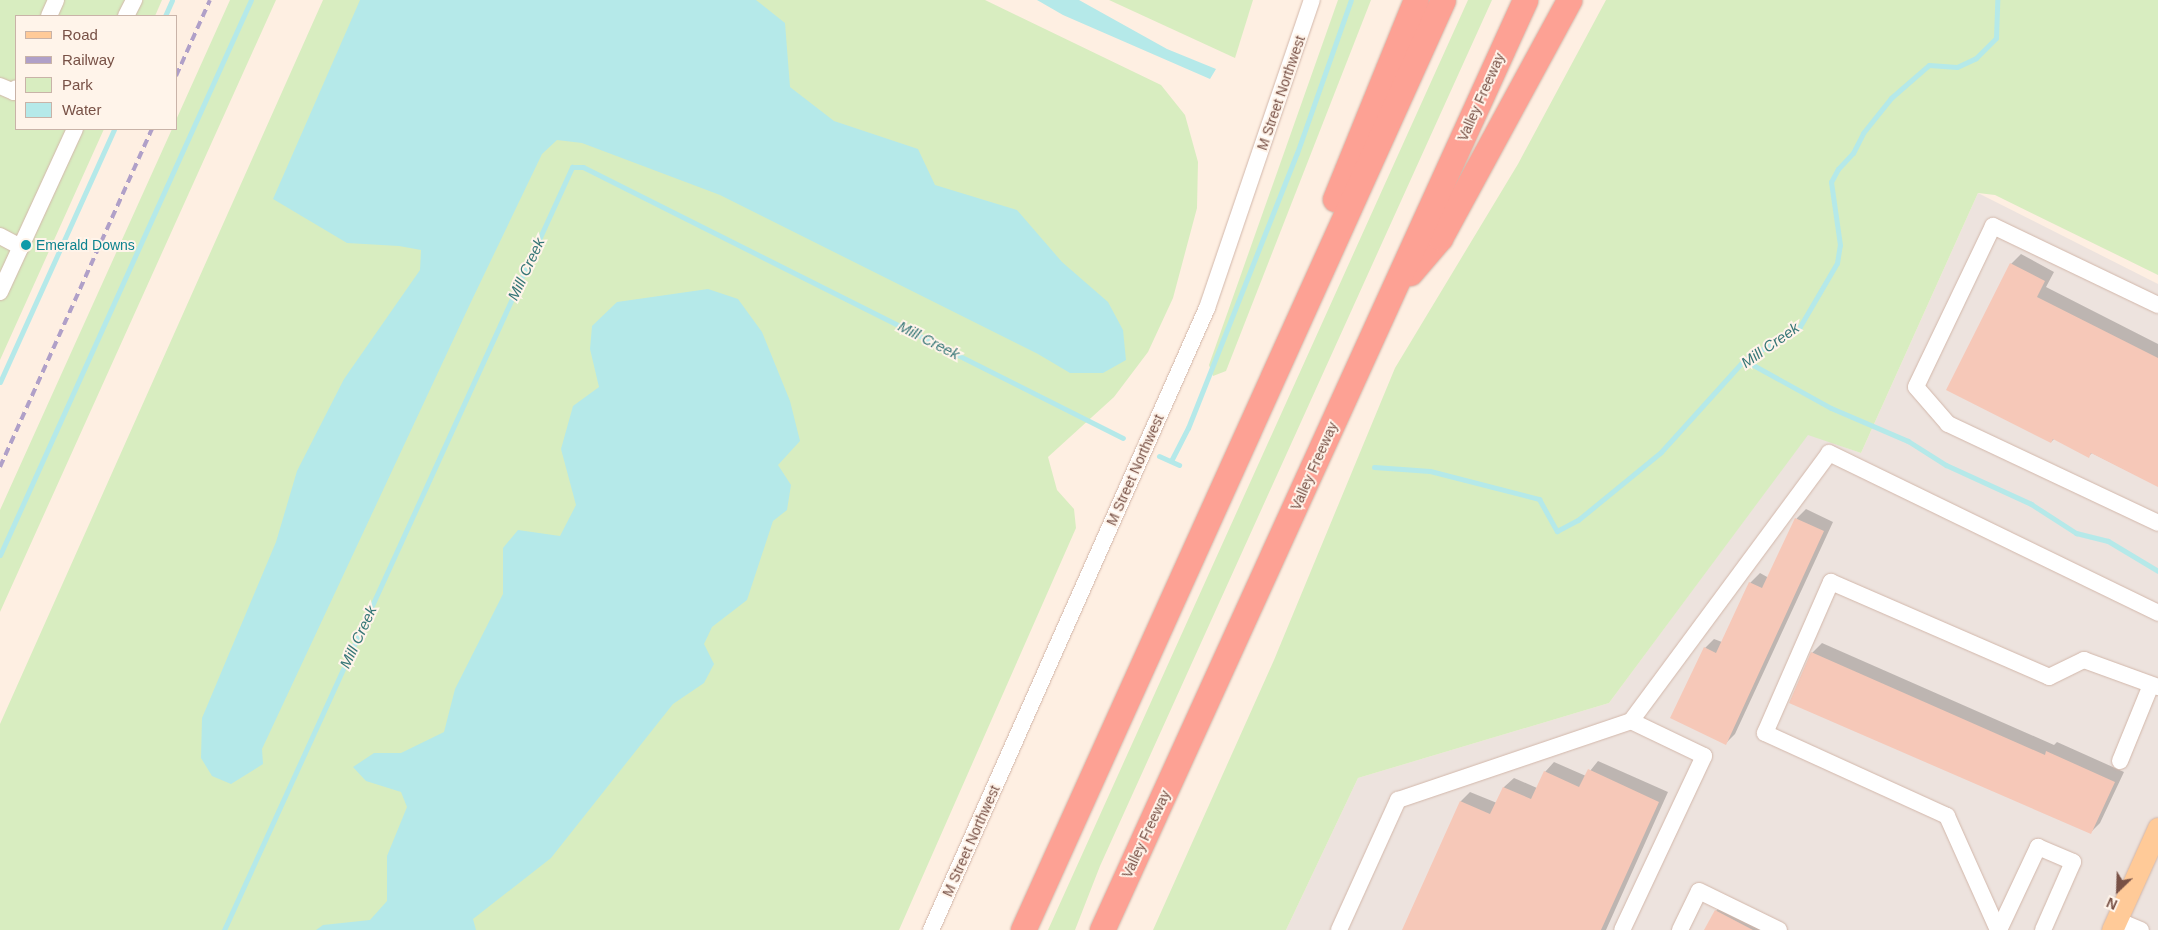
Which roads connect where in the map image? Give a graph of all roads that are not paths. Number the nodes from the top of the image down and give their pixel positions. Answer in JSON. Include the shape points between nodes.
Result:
{"nodes":[{"id":1,"x":56,"y":0,"type":"edge"},
{"id":2,"x":134,"y":0,"type":"edge"},
{"id":3,"x":1312,"y":0,"type":"edge"},
{"id":4,"x":1416,"y":0,"type":"edge"},
{"id":5,"x":1443,"y":0,"type":"edge"},
{"id":6,"x":1524,"y":0,"type":"edge"},
{"id":7,"x":1569,"y":0,"type":"edge"},
{"id":8,"x":49,"y":15,"type":"edge"},
{"id":9,"x":126,"y":15,"type":"edge"},
{"id":10,"x":0,"y":86,"type":"edge"},
{"id":11,"x":15,"y":90,"type":"edge"},
{"id":12,"x":75,"y":130,"type":"edge"},
{"id":13,"x":0,"y":236,"type":"edge"},
{"id":14,"x":21,"y":247,"type":"junction"},
{"id":15,"x":1393,"y":291,"type":"junction"},
{"id":16,"x":0,"y":292,"type":"edge"},
{"id":17,"x":2158,"y":305,"type":"edge"},
{"id":18,"x":2158,"y":523,"type":"edge"},
{"id":19,"x":1173,"y":596,"type":"junction"},
{"id":20,"x":2158,"y":613,"type":"edge"},
{"id":21,"x":2155,"y":686,"type":"edge"},
{"id":22,"x":1632,"y":721,"type":"junction"},
{"id":23,"x":2120,"y":761,"type":"dead end"},
{"id":24,"x":2158,"y":828,"type":"edge"},
{"id":25,"x":2115,"y":925,"type":"edge"},
{"id":26,"x":931,"y":930,"type":"edge"},
{"id":27,"x":1023,"y":930,"type":"edge"},
{"id":28,"x":1102,"y":930,"type":"edge"},
{"id":29,"x":1339,"y":930,"type":"edge"},
{"id":30,"x":1622,"y":930,"type":"edge"},
{"id":31,"x":1680,"y":930,"type":"edge"},
{"id":32,"x":1779,"y":930,"type":"edge"},
{"id":33,"x":1999,"y":930,"type":"edge"},
{"id":34,"x":2042,"y":930,"type":"edge"},
{"id":35,"x":2141,"y":930,"type":"edge"}],
"edges":[{"from":1,"to":8,"type":"street"},
{"from":2,"to":9,"type":"street"},
{"from":3,"to":26,"type":"street","name":"M Street Northwest","via":[[1208,308]]},
{"from":4,"to":19,"type":"highway"},
{"from":5,"to":19,"type":"highway"},
{"from":6,"to":15,"type":"highway","name":"Valley Freeway"},
{"from":7,"to":15,"type":"highway","via":[[1440,238]]},
{"from":10,"to":11,"type":"street"},
{"from":12,"to":14,"type":"street"},
{"from":13,"to":14,"type":"street"},
{"from":14,"to":16,"type":"street"},
{"from":15,"to":28,"type":"highway","name":"Valley Freeway"},
{"from":17,"to":18,"type":"street","via":[[1993,226],[1916,387],[1948,424]]},
{"from":19,"to":27,"type":"highway"},
{"from":20,"to":22,"type":"street","via":[[1829,454]]},
{"from":21,"to":23,"type":"street"},
{"from":21,"to":33,"type":"street","via":[[2084,660],[2049,677],[1830,582],[1765,733],[1947,816]]},
{"from":22,"to":29,"type":"street","via":[[1398,800]]},
{"from":22,"to":30,"type":"street","via":[[1704,756]]},
{"from":24,"to":25,"type":"main road"},
{"from":25,"to":35,"type":"street"},
{"from":31,"to":32,"type":"street","via":[[1699,891]]},
{"from":33,"to":34,"type":"street","via":[[2038,847],[2073,862]]}]}
